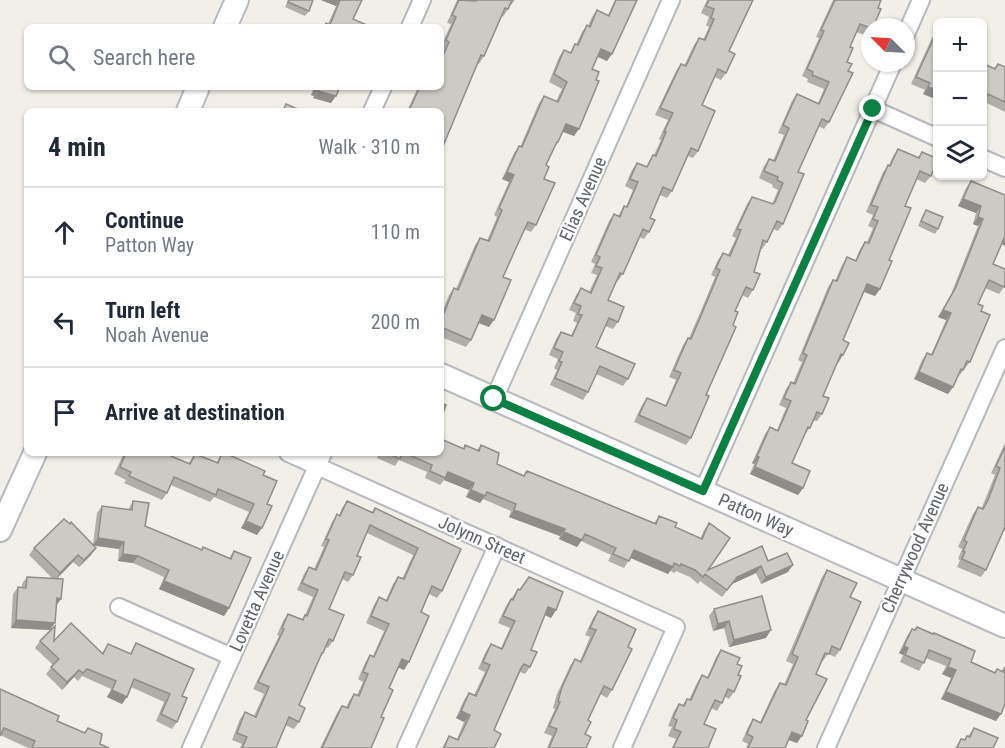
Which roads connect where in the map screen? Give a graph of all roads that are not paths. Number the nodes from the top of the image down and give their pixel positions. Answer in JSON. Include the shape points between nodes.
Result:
{"nodes":[{"id":1,"x":237,"y":0,"type":"edge"},
{"id":2,"x":422,"y":0,"type":"edge"},
{"id":3,"x":671,"y":0,"type":"edge"},
{"id":4,"x":921,"y":0,"type":"edge"},
{"id":5,"x":913,"y":18,"type":"edge"},
{"id":6,"x":226,"y":24,"type":"edge"},
{"id":7,"x":411,"y":24,"type":"edge"},
{"id":8,"x":889,"y":72,"type":"edge"},
{"id":9,"x":197,"y":90,"type":"edge"},
{"id":10,"x":382,"y":90,"type":"edge"},
{"id":11,"x":189,"y":108,"type":"edge"},
{"id":12,"x":373,"y":108,"type":"edge"},
{"id":13,"x":873,"y":109,"type":"junction"},
{"id":14,"x":933,"y":136,"type":"edge"},
{"id":15,"x":987,"y":160,"type":"edge"},
{"id":16,"x":1005,"y":168,"type":"edge"},
{"id":17,"x":1005,"y":348,"type":"edge"},
{"id":18,"x":444,"y":376,"type":"edge"},
{"id":19,"x":494,"y":399,"type":"junction"},
{"id":20,"x":34,"y":456,"type":"edge"},
{"id":21,"x":302,"y":456,"type":"edge"},
{"id":22,"x":320,"y":460,"type":"edge"},
{"id":23,"x":703,"y":491,"type":"junction"},
{"id":24,"x":0,"y":530,"type":"edge"},
{"id":25,"x":497,"y":546,"type":"junction"},
{"id":26,"x":901,"y":579,"type":"junction"},
{"id":27,"x":119,"y":607,"type":"dead end"},
{"id":28,"x":1005,"y":626,"type":"edge"},
{"id":29,"x":232,"y":657,"type":"junction"},
{"id":30,"x":191,"y":748,"type":"edge"},
{"id":31,"x":406,"y":748,"type":"edge"},
{"id":32,"x":622,"y":748,"type":"edge"},
{"id":33,"x":826,"y":748,"type":"edge"}],
"edges":[{"from":1,"to":6,"type":"street"},
{"from":2,"to":7,"type":"street"},
{"from":3,"to":19,"type":"street","name":"Elias Avenue"},
{"from":4,"to":5,"type":"street"},
{"from":8,"to":13,"type":"street"},
{"from":9,"to":11,"type":"street"},
{"from":10,"to":12,"type":"street"},
{"from":13,"to":14,"type":"street"},
{"from":13,"to":23,"type":"street"},
{"from":15,"to":16,"type":"street"},
{"from":17,"to":26,"type":"street","name":"Cherrywood Avenue"},
{"from":18,"to":19,"type":"street","name":"Patton Way"},
{"from":19,"to":23,"type":"street","name":"Patton Way"},
{"from":20,"to":24,"type":"street"},
{"from":21,"to":22,"type":"street","name":"Jolynn Street"},
{"from":22,"to":25,"type":"street","name":"Jolynn Street"},
{"from":22,"to":29,"type":"street","name":"Lovetta Avenue"},
{"from":23,"to":26,"type":"street","name":"Patton Way"},
{"from":25,"to":31,"type":"street"},
{"from":25,"to":32,"type":"street","name":"Jolynn Street","via":[[676,627]]},
{"from":26,"to":28,"type":"street","name":"Patton Way"},
{"from":26,"to":33,"type":"street","name":"Cherrywood Avenue"},
{"from":27,"to":29,"type":"street"},
{"from":29,"to":30,"type":"street","name":"Lovetta Avenue"}]}
